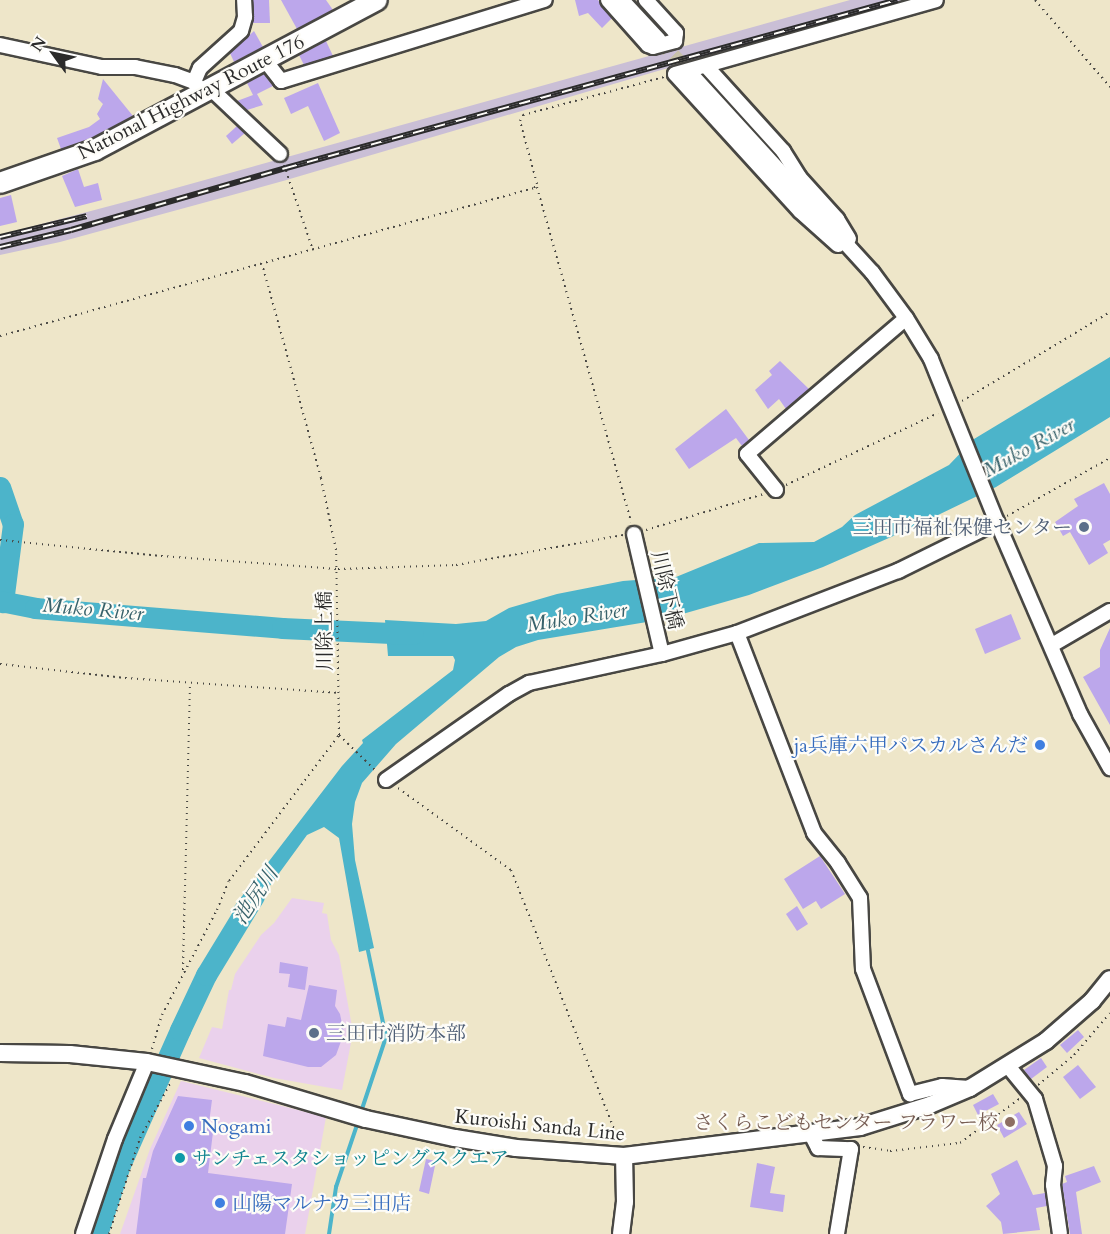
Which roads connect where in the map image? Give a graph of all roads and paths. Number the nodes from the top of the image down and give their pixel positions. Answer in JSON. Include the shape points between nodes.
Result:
{"nodes":[{"id":1,"x":244,"y":0,"type":"edge"},
{"id":2,"x":377,"y":0,"type":"edge"},
{"id":3,"x":545,"y":0,"type":"edge"},
{"id":4,"x":608,"y":0,"type":"edge"},
{"id":5,"x":622,"y":0,"type":"edge"},
{"id":6,"x":646,"y":0,"type":"edge"},
{"id":7,"x":936,"y":0,"type":"edge"},
{"id":8,"x":1035,"y":0,"type":"edge"},
{"id":9,"x":659,"y":40,"type":"tunnel mouth"},
{"id":10,"x":0,"y":45,"type":"edge"},
{"id":11,"x":264,"y":59,"type":"junction"},
{"id":12,"x":706,"y":66,"type":"junction"},
{"id":13,"x":675,"y":74,"type":"junction"},
{"id":14,"x":692,"y":75,"type":"tunnel mouth"},
{"id":15,"x":1110,"y":87,"type":"edge"},
{"id":16,"x":203,"y":88,"type":"junction"},
{"id":17,"x":280,"y":154,"type":"joint"},
{"id":18,"x":0,"y":183,"type":"edge"},
{"id":19,"x":536,"y":186,"type":"junction"},
{"id":20,"x":313,"y":250,"type":"junction"},
{"id":21,"x":858,"y":257,"type":"junction"},
{"id":22,"x":262,"y":264,"type":"junction"},
{"id":23,"x":1110,"y":312,"type":"edge"},
{"id":24,"x":906,"y":318,"type":"junction"},
{"id":25,"x":0,"y":336,"type":"edge"},
{"id":26,"x":950,"y":408,"type":"junction"},
{"id":27,"x":1110,"y":458,"type":"edge"},
{"id":28,"x":776,"y":490,"type":"junction"},
{"id":29,"x":997,"y":522,"type":"junction"},
{"id":30,"x":634,"y":534,"type":"junction"},
{"id":31,"x":2,"y":540,"type":"edge"},
{"id":32,"x":338,"y":569,"type":"junction"},
{"id":33,"x":1110,"y":611,"type":"edge"},
{"id":34,"x":737,"y":633,"type":"junction"},
{"id":35,"x":1052,"y":645,"type":"junction"},
{"id":36,"x":662,"y":654,"type":"junction"},
{"id":37,"x":0,"y":664,"type":"edge"},
{"id":38,"x":190,"y":684,"type":"junction"},
{"id":39,"x":337,"y":693,"type":"junction"},
{"id":40,"x":339,"y":735,"type":"junction"},
{"id":41,"x":1110,"y":768,"type":"edge"},
{"id":42,"x":386,"y":780,"type":"junction"},
{"id":43,"x":183,"y":973,"type":"junction"},
{"id":44,"x":1110,"y":979,"type":"edge"},
{"id":45,"x":1110,"y":1013,"type":"edge"},
{"id":46,"x":0,"y":1053,"type":"edge"},
{"id":47,"x":147,"y":1062,"type":"junction"},
{"id":48,"x":1008,"y":1066,"type":"junction"},
{"id":49,"x":179,"y":1069,"type":"junction"},
{"id":50,"x":970,"y":1088,"type":"junction"},
{"id":51,"x":1029,"y":1092,"type":"junction"},
{"id":52,"x":811,"y":1134,"type":"junction"},
{"id":53,"x":851,"y":1149,"type":"junction"},
{"id":54,"x":624,"y":1156,"type":"junction"},
{"id":55,"x":83,"y":1234,"type":"edge"},
{"id":56,"x":109,"y":1234,"type":"edge"},
{"id":57,"x":621,"y":1234,"type":"edge"},
{"id":58,"x":837,"y":1234,"type":"edge"},
{"id":59,"x":1060,"y":1234,"type":"edge"}],
"edges":[{"from":1,"to":16,"type":"street","via":[[241,31],[200,68]]},
{"from":2,"to":11,"type":"highway","name":"National Highway Route 176"},
{"from":3,"to":11,"type":"street","via":[[280,81]]},
{"from":4,"to":6,"type":"street","via":[[648,45],[675,41],[676,33]]},
{"from":5,"to":9,"type":"street"},
{"from":7,"to":12,"type":"street"},
{"from":8,"to":15,"type":"path"},
{"from":10,"to":16,"type":"street","via":[[102,67],[135,67],[175,75]]},
{"from":11,"to":16,"type":"highway","name":"National Highway Route 176"},
{"from":12,"to":13,"type":"street"},
{"from":12,"to":21,"type":"street","via":[[783,151],[799,177],[837,219]]},
{"from":13,"to":19,"type":"path","via":[[523,114],[520,121]]},
{"from":13,"to":21,"type":"street","via":[[829,239]]},
{"from":14,"to":21,"type":"street"},
{"from":16,"to":17,"type":"street"},
{"from":16,"to":18,"type":"highway","name":"National Highway Route 176","via":[[95,150]]},
{"from":17,"to":20,"type":"path"},
{"from":19,"to":20,"type":"path"},
{"from":19,"to":30,"type":"path"},
{"from":20,"to":22,"type":"path"},
{"from":21,"to":24,"type":"street"},
{"from":22,"to":25,"type":"path"},
{"from":22,"to":32,"type":"path","name":"川除上橋","via":[[321,478]]},
{"from":23,"to":26,"type":"path"},
{"from":24,"to":26,"type":"street","via":[[931,359]]},
{"from":24,"to":28,"type":"street","via":[[747,454]]},
{"from":26,"to":28,"type":"path"},
{"from":26,"to":29,"type":"street"},
{"from":27,"to":29,"type":"path"},
{"from":28,"to":30,"type":"path"},
{"from":29,"to":34,"type":"street","via":[[898,571]]},
{"from":29,"to":35,"type":"street"},
{"from":30,"to":32,"type":"path","via":[[456,565]]},
{"from":30,"to":36,"type":"street","name":"川除下橋"},
{"from":31,"to":32,"type":"path"},
{"from":32,"to":39,"type":"path","name":"川除上橋"},
{"from":33,"to":35,"type":"street"},
{"from":34,"to":36,"type":"street"},
{"from":34,"to":50,"type":"street","via":[[814,833],[860,898],[863,969],[910,1094],[942,1086]]},
{"from":35,"to":41,"type":"street","via":[[1080,714]]},
{"from":36,"to":42,"type":"street","via":[[529,683]]},
{"from":37,"to":38,"type":"path"},
{"from":38,"to":39,"type":"path"},
{"from":38,"to":43,"type":"path"},
{"from":39,"to":40,"type":"path","name":"川除上橋"},
{"from":40,"to":42,"type":"path"},
{"from":40,"to":43,"type":"path","via":[[228,881]]},
{"from":42,"to":54,"type":"path","via":[[511,870]]},
{"from":43,"to":47,"type":"path","via":[[162,1015]]},
{"from":44,"to":48,"type":"main road","name":"Kuroishi Sanda Line","via":[[1092,1001],[1046,1041]]},
{"from":45,"to":51,"type":"path","via":[[1074,1055]]},
{"from":46,"to":47,"type":"main road","name":"Kuroishi Sanda Line","via":[[70,1054]]},
{"from":47,"to":49,"type":"main road","name":"Kuroishi Sanda Line"},
{"from":47,"to":55,"type":"street","via":[[115,1139]]},
{"from":48,"to":50,"type":"main road","name":"Kuroishi Sanda Line"},
{"from":48,"to":51,"type":"street"},
{"from":49,"to":54,"type":"main road","name":"Kuroishi Sanda Line","via":[[245,1083],[366,1119],[455,1138],[516,1148]]},
{"from":49,"to":56,"type":"path","via":[[140,1138]]},
{"from":50,"to":52,"type":"main road","name":"Kuroishi Sanda Line","via":[[896,1118]]},
{"from":51,"to":53,"type":"path","via":[[960,1143],[890,1151]]},
{"from":51,"to":59,"type":"street","via":[[1035,1099],[1055,1166],[1053,1185]]},
{"from":52,"to":53,"type":"street","via":[[818,1148]]},
{"from":52,"to":54,"type":"main road","name":"Kuroishi Sanda Line"},
{"from":53,"to":58,"type":"street"},
{"from":54,"to":57,"type":"main road","via":[[626,1202]]}]}
